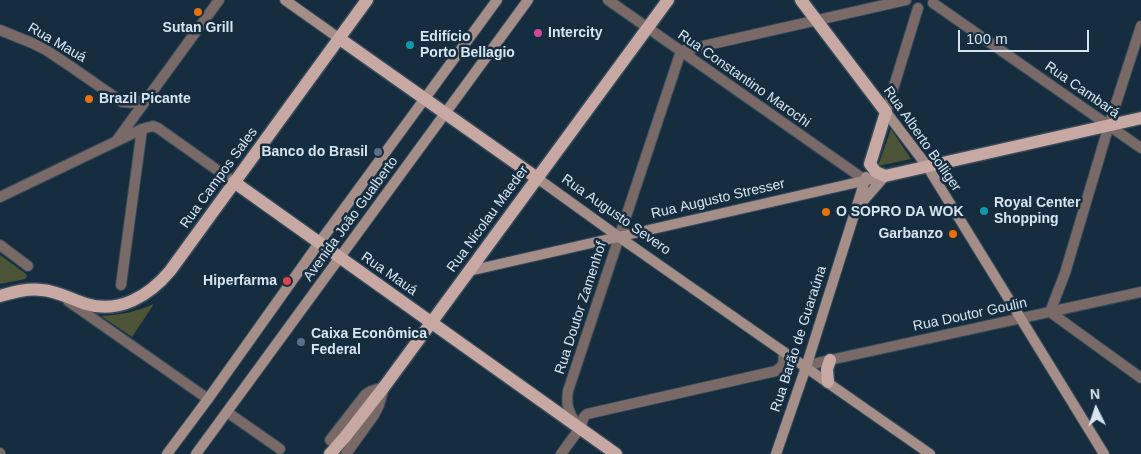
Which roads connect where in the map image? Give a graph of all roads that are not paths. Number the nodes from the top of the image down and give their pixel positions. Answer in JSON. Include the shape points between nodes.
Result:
{"nodes":[{"id":1,"x":219,"y":0,"type":"edge"},
{"id":2,"x":285,"y":0,"type":"edge"},
{"id":3,"x":367,"y":0,"type":"edge"},
{"id":4,"x":497,"y":0,"type":"edge"},
{"id":5,"x":528,"y":0,"type":"edge"},
{"id":6,"x":608,"y":0,"type":"edge"},
{"id":7,"x":668,"y":0,"type":"edge"},
{"id":8,"x":801,"y":0,"type":"edge"},
{"id":9,"x":907,"y":0,"type":"edge"},
{"id":10,"x":934,"y":1,"type":"edge"},
{"id":11,"x":918,"y":8,"type":"junction"},
{"id":12,"x":816,"y":20,"type":"junction"},
{"id":13,"x":1141,"y":26,"type":"edge"},
{"id":14,"x":648,"y":28,"type":"junction"},
{"id":15,"x":0,"y":30,"type":"edge"},
{"id":16,"x":340,"y":39,"type":"junction"},
{"id":17,"x":681,"y":51,"type":"junction"},
{"id":18,"x":148,"y":97,"type":"junction"},
{"id":19,"x":425,"y":99,"type":"junction"},
{"id":20,"x":122,"y":102,"type":"junction"},
{"id":21,"x":886,"y":112,"type":"junction"},
{"id":22,"x":446,"y":113,"type":"junction"},
{"id":23,"x":1141,"y":118,"type":"edge"},
{"id":24,"x":127,"y":125,"type":"junction"},
{"id":25,"x":1109,"y":125,"type":"junction"},
{"id":26,"x":881,"y":127,"type":"junction"},
{"id":27,"x":142,"y":129,"type":"junction"},
{"id":28,"x":900,"y":131,"type":"junction"},
{"id":29,"x":116,"y":141,"type":"junction"},
{"id":30,"x":1141,"y":148,"type":"edge"},
{"id":31,"x":870,"y":164,"type":"junction"},
{"id":32,"x":927,"y":166,"type":"junction"},
{"id":33,"x":885,"y":176,"type":"junction"},
{"id":34,"x":537,"y":178,"type":"junction"},
{"id":35,"x":865,"y":180,"type":"junction"},
{"id":36,"x":234,"y":182,"type":"junction"},
{"id":37,"x":0,"y":197,"type":"edge"},
{"id":38,"x":848,"y":232,"type":"junction"},
{"id":39,"x":619,"y":237,"type":"junction"},
{"id":40,"x":319,"y":243,"type":"junction"},
{"id":41,"x":0,"y":245,"type":"edge"},
{"id":42,"x":340,"y":257,"type":"junction"},
{"id":43,"x":28,"y":266,"type":"dead end"},
{"id":44,"x":469,"y":271,"type":"junction"},
{"id":45,"x":121,"y":285,"type":"dead end"},
{"id":46,"x":1141,"y":292,"type":"edge"},
{"id":47,"x":57,"y":293,"type":"junction"},
{"id":48,"x":0,"y":296,"type":"edge"},
{"id":49,"x":1050,"y":312,"type":"junction"},
{"id":50,"x":1021,"y":318,"type":"junction"},
{"id":51,"x":431,"y":322,"type":"junction"},
{"id":52,"x":784,"y":352,"type":"junction"},
{"id":53,"x":830,"y":360,"type":"junction"},
{"id":54,"x":806,"y":367,"type":"junction"},
{"id":55,"x":1141,"y":378,"type":"edge"},
{"id":56,"x":828,"y":382,"type":"junction"},
{"id":57,"x":384,"y":387,"type":"junction"},
{"id":58,"x":208,"y":399,"type":"junction"},
{"id":59,"x":227,"y":412,"type":"junction"},
{"id":60,"x":580,"y":428,"type":"junction"},
{"id":61,"x":330,"y":440,"type":"dead end"},
{"id":62,"x":280,"y":449,"type":"dead end"},
{"id":63,"x":167,"y":454,"type":"edge"},
{"id":64,"x":196,"y":454,"type":"edge"},
{"id":65,"x":330,"y":454,"type":"edge"},
{"id":66,"x":346,"y":454,"type":"edge"},
{"id":67,"x":561,"y":454,"type":"edge"},
{"id":68,"x":616,"y":454,"type":"edge"},
{"id":69,"x":776,"y":454,"type":"edge"},
{"id":70,"x":930,"y":454,"type":"edge"},
{"id":71,"x":1104,"y":454,"type":"edge"}],
"edges":[{"from":1,"to":18,"type":"street"},
{"from":2,"to":16,"type":"street","name":"Rua Augusto Severo"},
{"from":3,"to":16,"type":"main road","name":"Rua Campos Sales"},
{"from":4,"to":19,"type":"street","name":"Avenida João Gualberto"},
{"from":5,"to":22,"type":"street","name":"Avenida João Gualberto"},
{"from":6,"to":14,"type":"street","name":"Rua Constantino Marochi"},
{"from":7,"to":14,"type":"main road","name":"Rua Nicolau Maeder"},
{"from":8,"to":12,"type":"main road","name":"Rua Alberto Bolliger"},
{"from":9,"to":11,"type":"street"},
{"from":9,"to":12,"type":"street"},
{"from":10,"to":11,"type":"street","via":[[927,7]]},
{"from":10,"to":25,"type":"street","name":"Rua Cambará"},
{"from":11,"to":21,"type":"street","name":"Rua Barão de Guaraúna"},
{"from":12,"to":17,"type":"street"},
{"from":12,"to":21,"type":"main road","name":"Rua Alberto Bolliger"},
{"from":13,"to":25,"type":"street"},
{"from":14,"to":17,"type":"street","name":"Rua Constantino Marochi"},
{"from":14,"to":34,"type":"main road","name":"Rua Nicolau Maeder"},
{"from":15,"to":20,"type":"street","name":"Rua Mauá","via":[[52,54]]},
{"from":16,"to":19,"type":"main road","name":"Rua Augusto Severo"},
{"from":16,"to":36,"type":"main road","name":"Rua Campos Sales"},
{"from":17,"to":35,"type":"street","name":"Rua Constantino Marochi"},
{"from":17,"to":39,"type":"street","name":"Rua Doutor Zamenhof"},
{"from":18,"to":20,"type":"street","via":[[135,103]]},
{"from":18,"to":24,"type":"street"},
{"from":19,"to":22,"type":"main road","name":"Rua Augusto Severo"},
{"from":19,"to":40,"type":"street","name":"Avenida João Gualberto"},
{"from":20,"to":24,"type":"street"},
{"from":21,"to":26,"type":"main road","name":"Rua Barão de Guaraúna"},
{"from":21,"to":28,"type":"street","name":"Rua Alberto Bolliger"},
{"from":22,"to":34,"type":"main road","name":"Rua Augusto Severo"},
{"from":22,"to":42,"type":"street","name":"Avenida João Gualberto"},
{"from":23,"to":25,"type":"main road","name":"Rua Augusto Stresser"},
{"from":24,"to":29,"type":"street"},
{"from":25,"to":30,"type":"street","name":"Rua Cambará"},
{"from":25,"to":32,"type":"main road","name":"Rua Augusto Stresser"},
{"from":25,"to":49,"type":"street"},
{"from":26,"to":28,"type":"street","via":[[895,127]]},
{"from":26,"to":31,"type":"main road","name":"Rua Barão de Guaraúna"},
{"from":27,"to":29,"type":"street"},
{"from":27,"to":36,"type":"street","name":"Rua Mauá","via":[[158,128]]},
{"from":27,"to":45,"type":"street"},
{"from":28,"to":32,"type":"street","name":"Rua Alberto Bolliger"},
{"from":29,"to":37,"type":"street"},
{"from":31,"to":33,"type":"main road"},
{"from":31,"to":35,"type":"street","name":"Rua Barão de Guaraúna"},
{"from":32,"to":33,"type":"main road","name":"Rua Augusto Stresser"},
{"from":32,"to":50,"type":"street","name":"Rua Alberto Bolliger"},
{"from":33,"to":35,"type":"street","name":"Rua Augusto Stresser"},
{"from":33,"to":38,"type":"street","name":"Rua Barão de Guaraúna","via":[[864,200]]},
{"from":34,"to":39,"type":"street","name":"Rua Augusto Severo"},
{"from":34,"to":44,"type":"main road","name":"Rua Nicolau Maeder"},
{"from":35,"to":38,"type":"street","name":"Rua Barão de Guaraúna"},
{"from":35,"to":39,"type":"street","name":"Rua Augusto Stresser"},
{"from":36,"to":40,"type":"main road","name":"Rua Mauá"},
{"from":36,"to":47,"type":"main road","name":"Rua Campos Sales","via":[[170,271],[145,295],[120,306],[105,307]]},
{"from":38,"to":54,"type":"street","name":"Rua Barão de Guaraúna"},
{"from":39,"to":44,"type":"street","name":"Rua Augusto Stresser"},
{"from":39,"to":52,"type":"street","name":"Rua Augusto Severo"},
{"from":39,"to":60,"type":"street","name":"Rua Doutor Zamenhof","via":[[568,391],[567,406]]},
{"from":40,"to":42,"type":"main road","name":"Rua Mauá"},
{"from":40,"to":58,"type":"street","name":"Avenida João Gualberto"},
{"from":41,"to":43,"type":"street"},
{"from":42,"to":51,"type":"main road","name":"Rua Mauá"},
{"from":42,"to":59,"type":"street","name":"Avenida João Gualberto"},
{"from":44,"to":51,"type":"main road","name":"Rua Nicolau Maeder"},
{"from":46,"to":49,"type":"street","name":"Rua Doutor Goulin"},
{"from":47,"to":48,"type":"main road","name":"Rua Campos Sales","via":[[33,289]]},
{"from":47,"to":58,"type":"street"},
{"from":49,"to":50,"type":"street","name":"Rua Doutor Goulin"},
{"from":49,"to":55,"type":"street"},
{"from":50,"to":53,"type":"street","name":"Rua Doutor Goulin"},
{"from":50,"to":71,"type":"street","name":"Rua Alberto Bolliger"},
{"from":51,"to":57,"type":"main road","name":"Rua Nicolau Maeder"},
{"from":51,"to":60,"type":"main road","name":"Rua Mauá"},
{"from":52,"to":54,"type":"street","name":"Rua Augusto Severo"},
{"from":52,"to":60,"type":"street","via":[[782,365],[776,372],[592,412],[584,417]]},
{"from":53,"to":54,"type":"street","name":"Rua Doutor Goulin"},
{"from":53,"to":56,"type":"main road"},
{"from":54,"to":56,"type":"street","name":"Rua Augusto Severo"},
{"from":54,"to":69,"type":"street","name":"Rua Barão de Guaraúna"},
{"from":56,"to":70,"type":"street","name":"Rua Augusto Severo"},
{"from":57,"to":61,"type":"street","via":[[365,395]]},
{"from":57,"to":65,"type":"main road","name":"Rua Nicolau Maeder"},
{"from":57,"to":66,"type":"street","via":[[377,410]]},
{"from":58,"to":63,"type":"street","name":"Avenida João Gualberto"},
{"from":59,"to":62,"type":"street"},
{"from":59,"to":64,"type":"street","name":"Avenida João Gualberto"},
{"from":60,"to":67,"type":"street"},
{"from":60,"to":68,"type":"main road","name":"Rua Mauá"}]}
